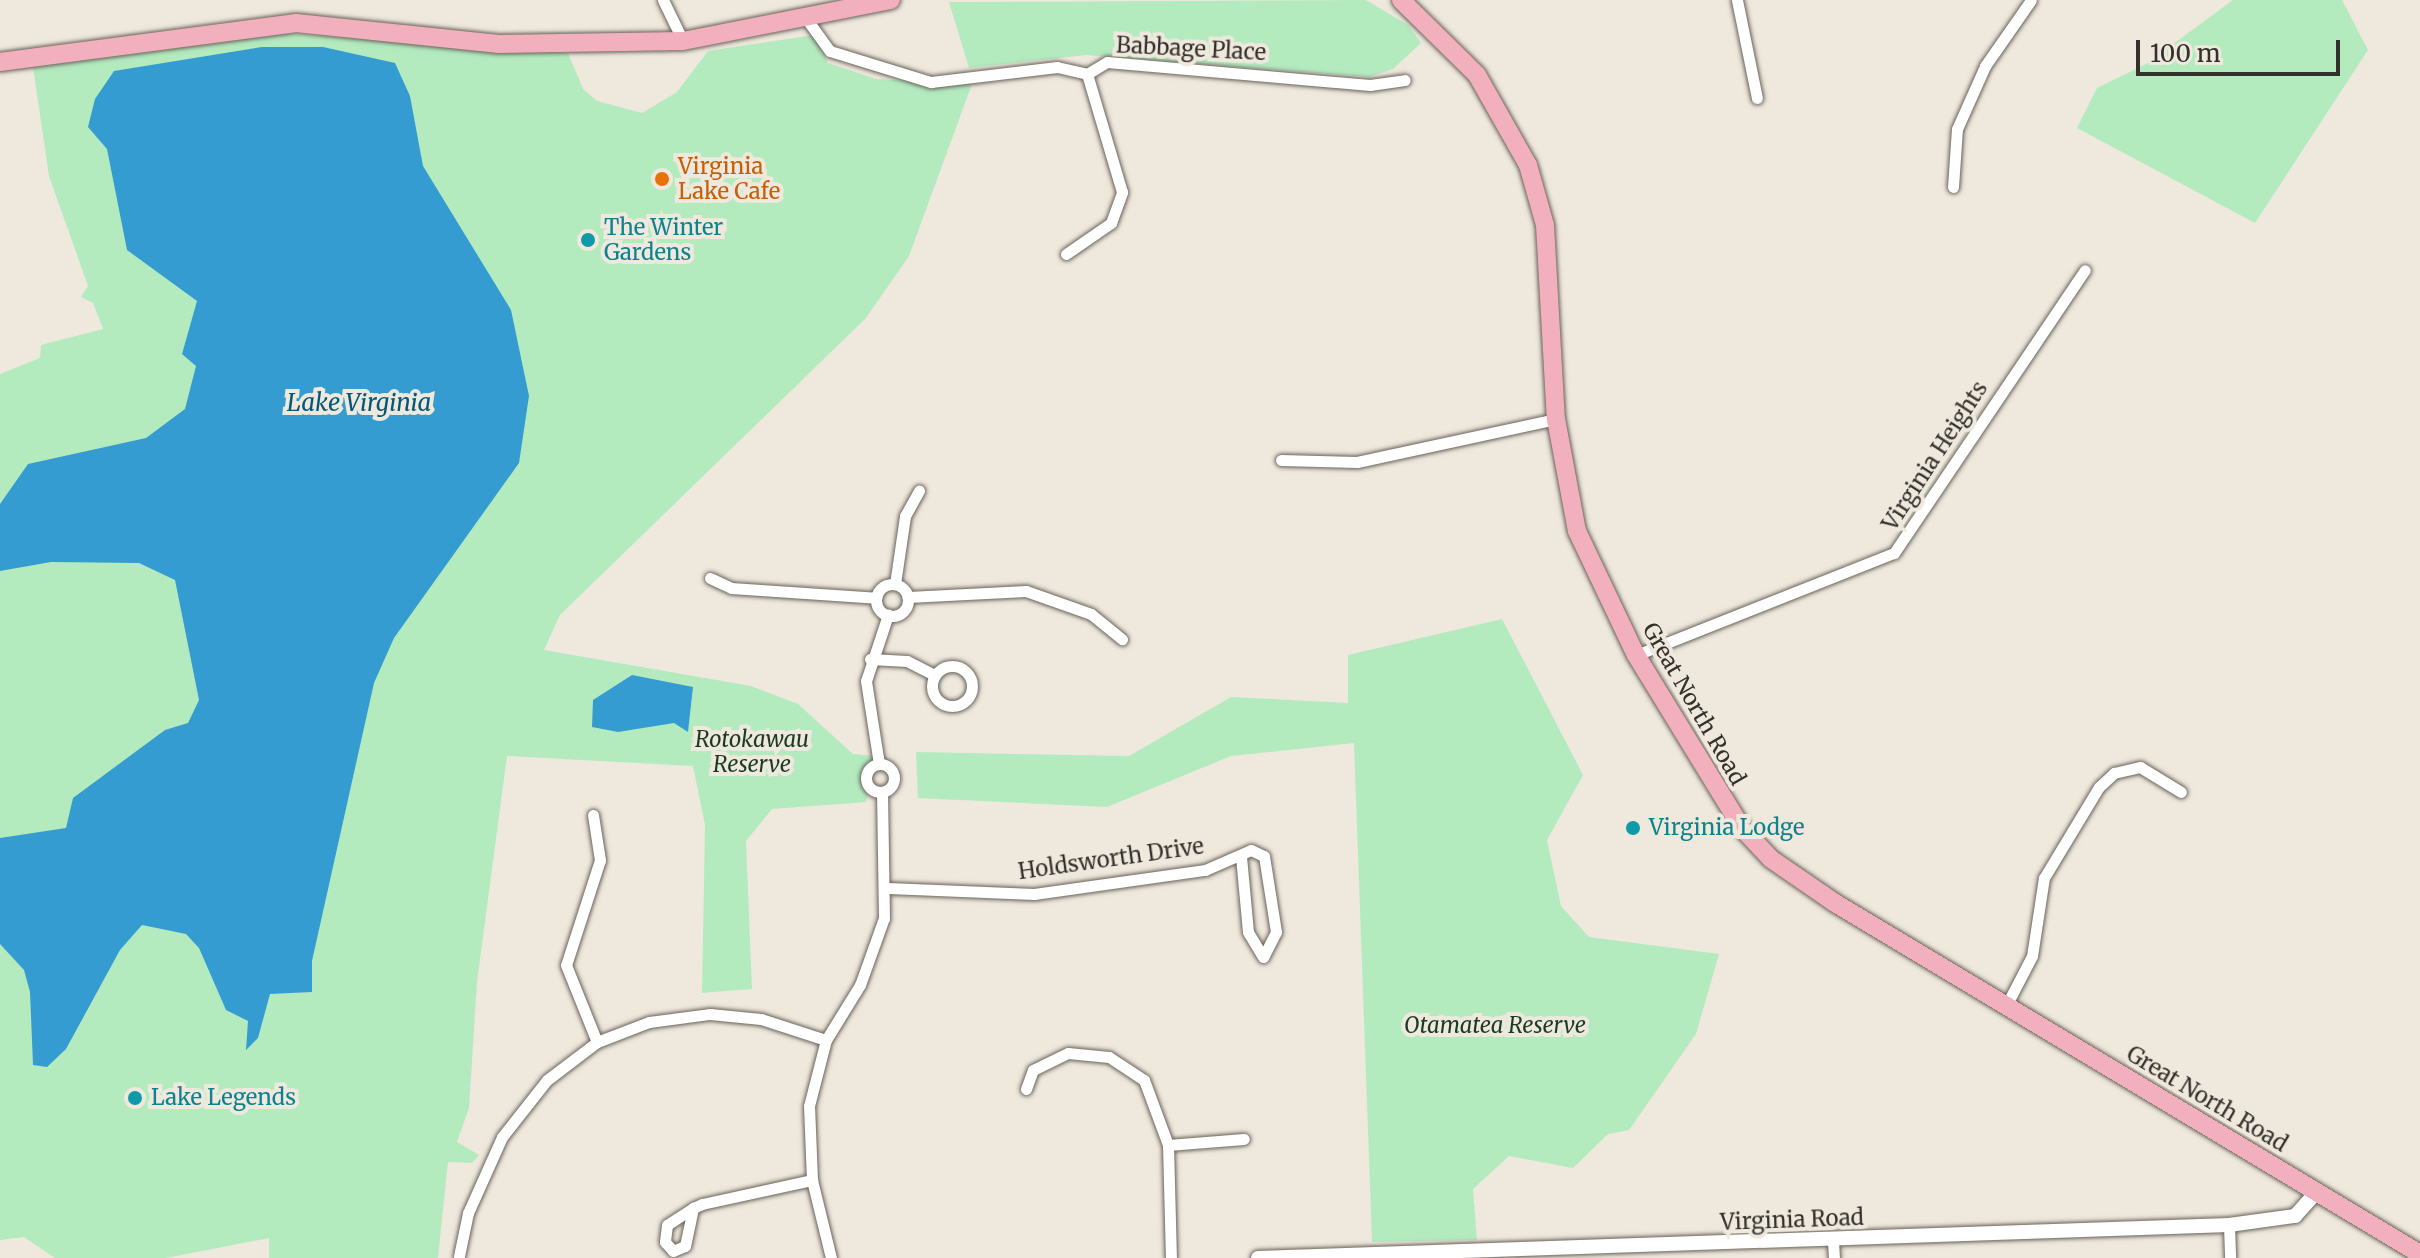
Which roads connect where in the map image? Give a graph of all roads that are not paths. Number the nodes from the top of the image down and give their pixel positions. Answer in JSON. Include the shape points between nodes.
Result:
{"nodes":[{"id":1,"x":663,"y":0,"type":"edge"},
{"id":2,"x":891,"y":0,"type":"edge"},
{"id":3,"x":1401,"y":0,"type":"edge"},
{"id":4,"x":1737,"y":0,"type":"edge"},
{"id":5,"x":2031,"y":0,"type":"edge"},
{"id":6,"x":808,"y":21,"type":"junction"},
{"id":7,"x":683,"y":41,"type":"junction"},
{"id":8,"x":0,"y":62,"type":"edge"},
{"id":9,"x":1087,"y":74,"type":"junction"},
{"id":10,"x":1405,"y":80,"type":"dead end"},
{"id":11,"x":1757,"y":98,"type":"dead end"},
{"id":12,"x":1953,"y":187,"type":"dead end"},
{"id":13,"x":1066,"y":254,"type":"dead end"},
{"id":14,"x":2085,"y":270,"type":"dead end"},
{"id":15,"x":1556,"y":419,"type":"junction"},
{"id":16,"x":1281,"y":460,"type":"dead end"},
{"id":17,"x":919,"y":491,"type":"dead end"},
{"id":18,"x":710,"y":578,"type":"dead end"},
{"id":19,"x":895,"y":584,"type":"junction"},
{"id":20,"x":908,"y":597,"type":"junction"},
{"id":21,"x":876,"y":598,"type":"junction"},
{"id":22,"x":888,"y":615,"type":"junction"},
{"id":23,"x":1122,"y":639,"type":"dead end"},
{"id":24,"x":1636,"y":655,"type":"junction"},
{"id":25,"x":870,"y":659,"type":"junction"},
{"id":26,"x":934,"y":675,"type":"dead end"},
{"id":27,"x":879,"y":764,"type":"junction"},
{"id":28,"x":882,"y":792,"type":"junction"},
{"id":29,"x":2181,"y":792,"type":"dead end"},
{"id":30,"x":593,"y":815,"type":"dead end"},
{"id":31,"x":1241,"y":856,"type":"junction"},
{"id":32,"x":1242,"y":872,"type":"junction"},
{"id":33,"x":1269,"y":881,"type":"junction"},
{"id":34,"x":888,"y":888,"type":"junction"},
{"id":35,"x":2006,"y":1006,"type":"junction"},
{"id":36,"x":826,"y":1040,"type":"junction"},
{"id":37,"x":597,"y":1042,"type":"junction"},
{"id":38,"x":1026,"y":1089,"type":"dead end"},
{"id":39,"x":1244,"y":1139,"type":"dead end"},
{"id":40,"x":1168,"y":1145,"type":"junction"},
{"id":41,"x":812,"y":1180,"type":"junction"},
{"id":42,"x":2316,"y":1193,"type":"junction"},
{"id":43,"x":693,"y":1208,"type":"dead end"},
{"id":44,"x":2229,"y":1225,"type":"junction"},
{"id":45,"x":1833,"y":1240,"type":"junction"},
{"id":46,"x":2420,"y":1254,"type":"edge"},
{"id":47,"x":459,"y":1256,"type":"dead end"},
{"id":48,"x":831,"y":1258,"type":"edge"},
{"id":49,"x":1171,"y":1258,"type":"edge"},
{"id":50,"x":1258,"y":1258,"type":"edge"},
{"id":51,"x":1834,"y":1258,"type":"edge"},
{"id":52,"x":2230,"y":1258,"type":"edge"}],
"edges":[{"from":1,"to":7,"type":"street"},
{"from":2,"to":6,"type":"highway"},
{"from":3,"to":15,"type":"highway","name":"Great North Road","via":[[1477,75],[1528,165],[1550,264]]},
{"from":4,"to":11,"type":"street"},
{"from":5,"to":12,"type":"street","via":[[1985,66],[1957,129]]},
{"from":6,"to":7,"type":"highway"},
{"from":6,"to":9,"type":"street","name":"Babbage Place","via":[[830,51],[931,82],[1057,67]]},
{"from":7,"to":8,"type":"highway","via":[[499,44],[296,23]]},
{"from":9,"to":10,"type":"street","name":"Babbage Place","via":[[1119,62],[1370,85]]},
{"from":9,"to":13,"type":"street","via":[[1122,192],[1111,223]]},
{"from":14,"to":24,"type":"street","name":"Virginia Heights","via":[[2064,290],[1894,553]]},
{"from":15,"to":16,"type":"street","via":[[1357,462]]},
{"from":15,"to":24,"type":"highway","name":"Great North Road","via":[[1577,531]]},
{"from":17,"to":19,"type":"street","via":[[905,516]]},
{"from":18,"to":21,"type":"street","via":[[731,588]]},
{"from":19,"to":20,"type":"street"},
{"from":19,"to":21,"type":"street"},
{"from":20,"to":22,"type":"street","via":[[901,613]]},
{"from":20,"to":23,"type":"street","via":[[1026,591],[1091,614]]},
{"from":21,"to":22,"type":"street"},
{"from":22,"to":25,"type":"street"},
{"from":24,"to":35,"type":"highway","name":"Great North Road","via":[[1719,797],[1771,859]]},
{"from":25,"to":26,"type":"street","via":[[907,661]]},
{"from":25,"to":27,"type":"street","via":[[865,692]]},
{"from":27,"to":28,"type":"street","via":[[894,774]]},
{"from":27,"to":28,"type":"street","via":[[866,782]]},
{"from":28,"to":34,"type":"street"},
{"from":29,"to":35,"type":"street","via":[[2140,767],[2114,773],[2099,787],[2044,878],[2032,956]]},
{"from":30,"to":37,"type":"street","via":[[600,860],[566,965]]},
{"from":31,"to":32,"type":"street"},
{"from":31,"to":33,"type":"street","via":[[1251,850],[1264,856]]},
{"from":31,"to":34,"type":"street","name":"Holdsworth Drive","via":[[1205,870],[1034,894]]},
{"from":32,"to":33,"type":"street"},
{"from":32,"to":33,"type":"street","via":[[1248,932],[1263,957],[1276,932]]},
{"from":34,"to":36,"type":"street","via":[[875,950]]},
{"from":35,"to":42,"type":"highway","name":"Great North Road"},
{"from":36,"to":37,"type":"street","via":[[761,1019],[710,1014],[649,1022]]},
{"from":36,"to":41,"type":"street","via":[[809,1106]]},
{"from":37,"to":47,"type":"street","via":[[547,1080],[502,1137],[468,1213]]},
{"from":38,"to":40,"type":"street","via":[[1048,1059],[1087,1052],[1109,1057],[1150,1089]]},
{"from":39,"to":40,"type":"street"},
{"from":40,"to":49,"type":"street"},
{"from":41,"to":43,"type":"street"},
{"from":41,"to":48,"type":"street"},
{"from":42,"to":44,"type":"street","name":"Virginia Road","via":[[2295,1216]]},
{"from":42,"to":46,"type":"highway","name":"Great North Road"},
{"from":44,"to":45,"type":"street","name":"Virginia Road"},
{"from":44,"to":52,"type":"street"},
{"from":45,"to":50,"type":"street","name":"Virginia Road"},
{"from":45,"to":51,"type":"street"}]}
